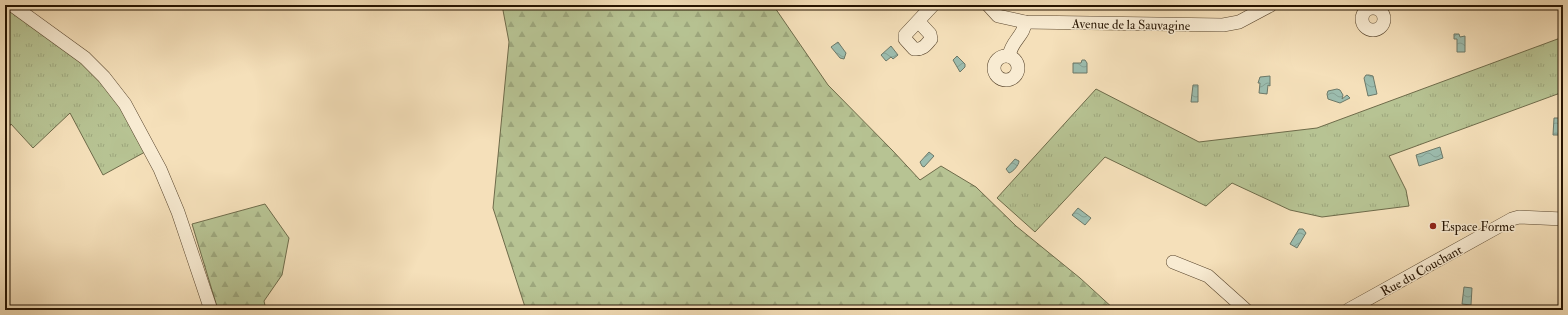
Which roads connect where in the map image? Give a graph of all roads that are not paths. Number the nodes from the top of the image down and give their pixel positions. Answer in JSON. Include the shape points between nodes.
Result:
{"nodes":[{"id":1,"x":12,"y":5,"type":"edge"},
{"id":2,"x":933,"y":5,"type":"edge"},
{"id":3,"x":1271,"y":5,"type":"edge"},
{"id":4,"x":989,"y":6,"type":"edge"},
{"id":5,"x":919,"y":22,"type":"dead end"},
{"id":6,"x":1025,"y":22,"type":"junction"},
{"id":7,"x":1009,"y":56,"type":"dead end"},
{"id":8,"x":1563,"y":219,"type":"edge"},
{"id":9,"x":1173,"y":262,"type":"dead end"},
{"id":10,"x":211,"y":310,"type":"edge"},
{"id":11,"x":1246,"y":310,"type":"edge"},
{"id":12,"x":1348,"y":310,"type":"edge"}],
"edges":[{"from":1,"to":10,"type":"street","via":[[85,58],[125,104],[160,169]]},
{"from":2,"to":5,"type":"street"},
{"from":3,"to":6,"type":"street","name":"Avenue de la Sauvagine","via":[[1240,22],[1223,25]]},
{"from":4,"to":6,"type":"street","name":"Avenue de la Sauvagine","via":[[998,16]]},
{"from":6,"to":7,"type":"street","via":[[1025,26],[1011,46]]},
{"from":8,"to":12,"type":"street","name":"Rue du Couchant","via":[[1512,219]]},
{"from":9,"to":11,"type":"street","via":[[1208,276]]}]}
